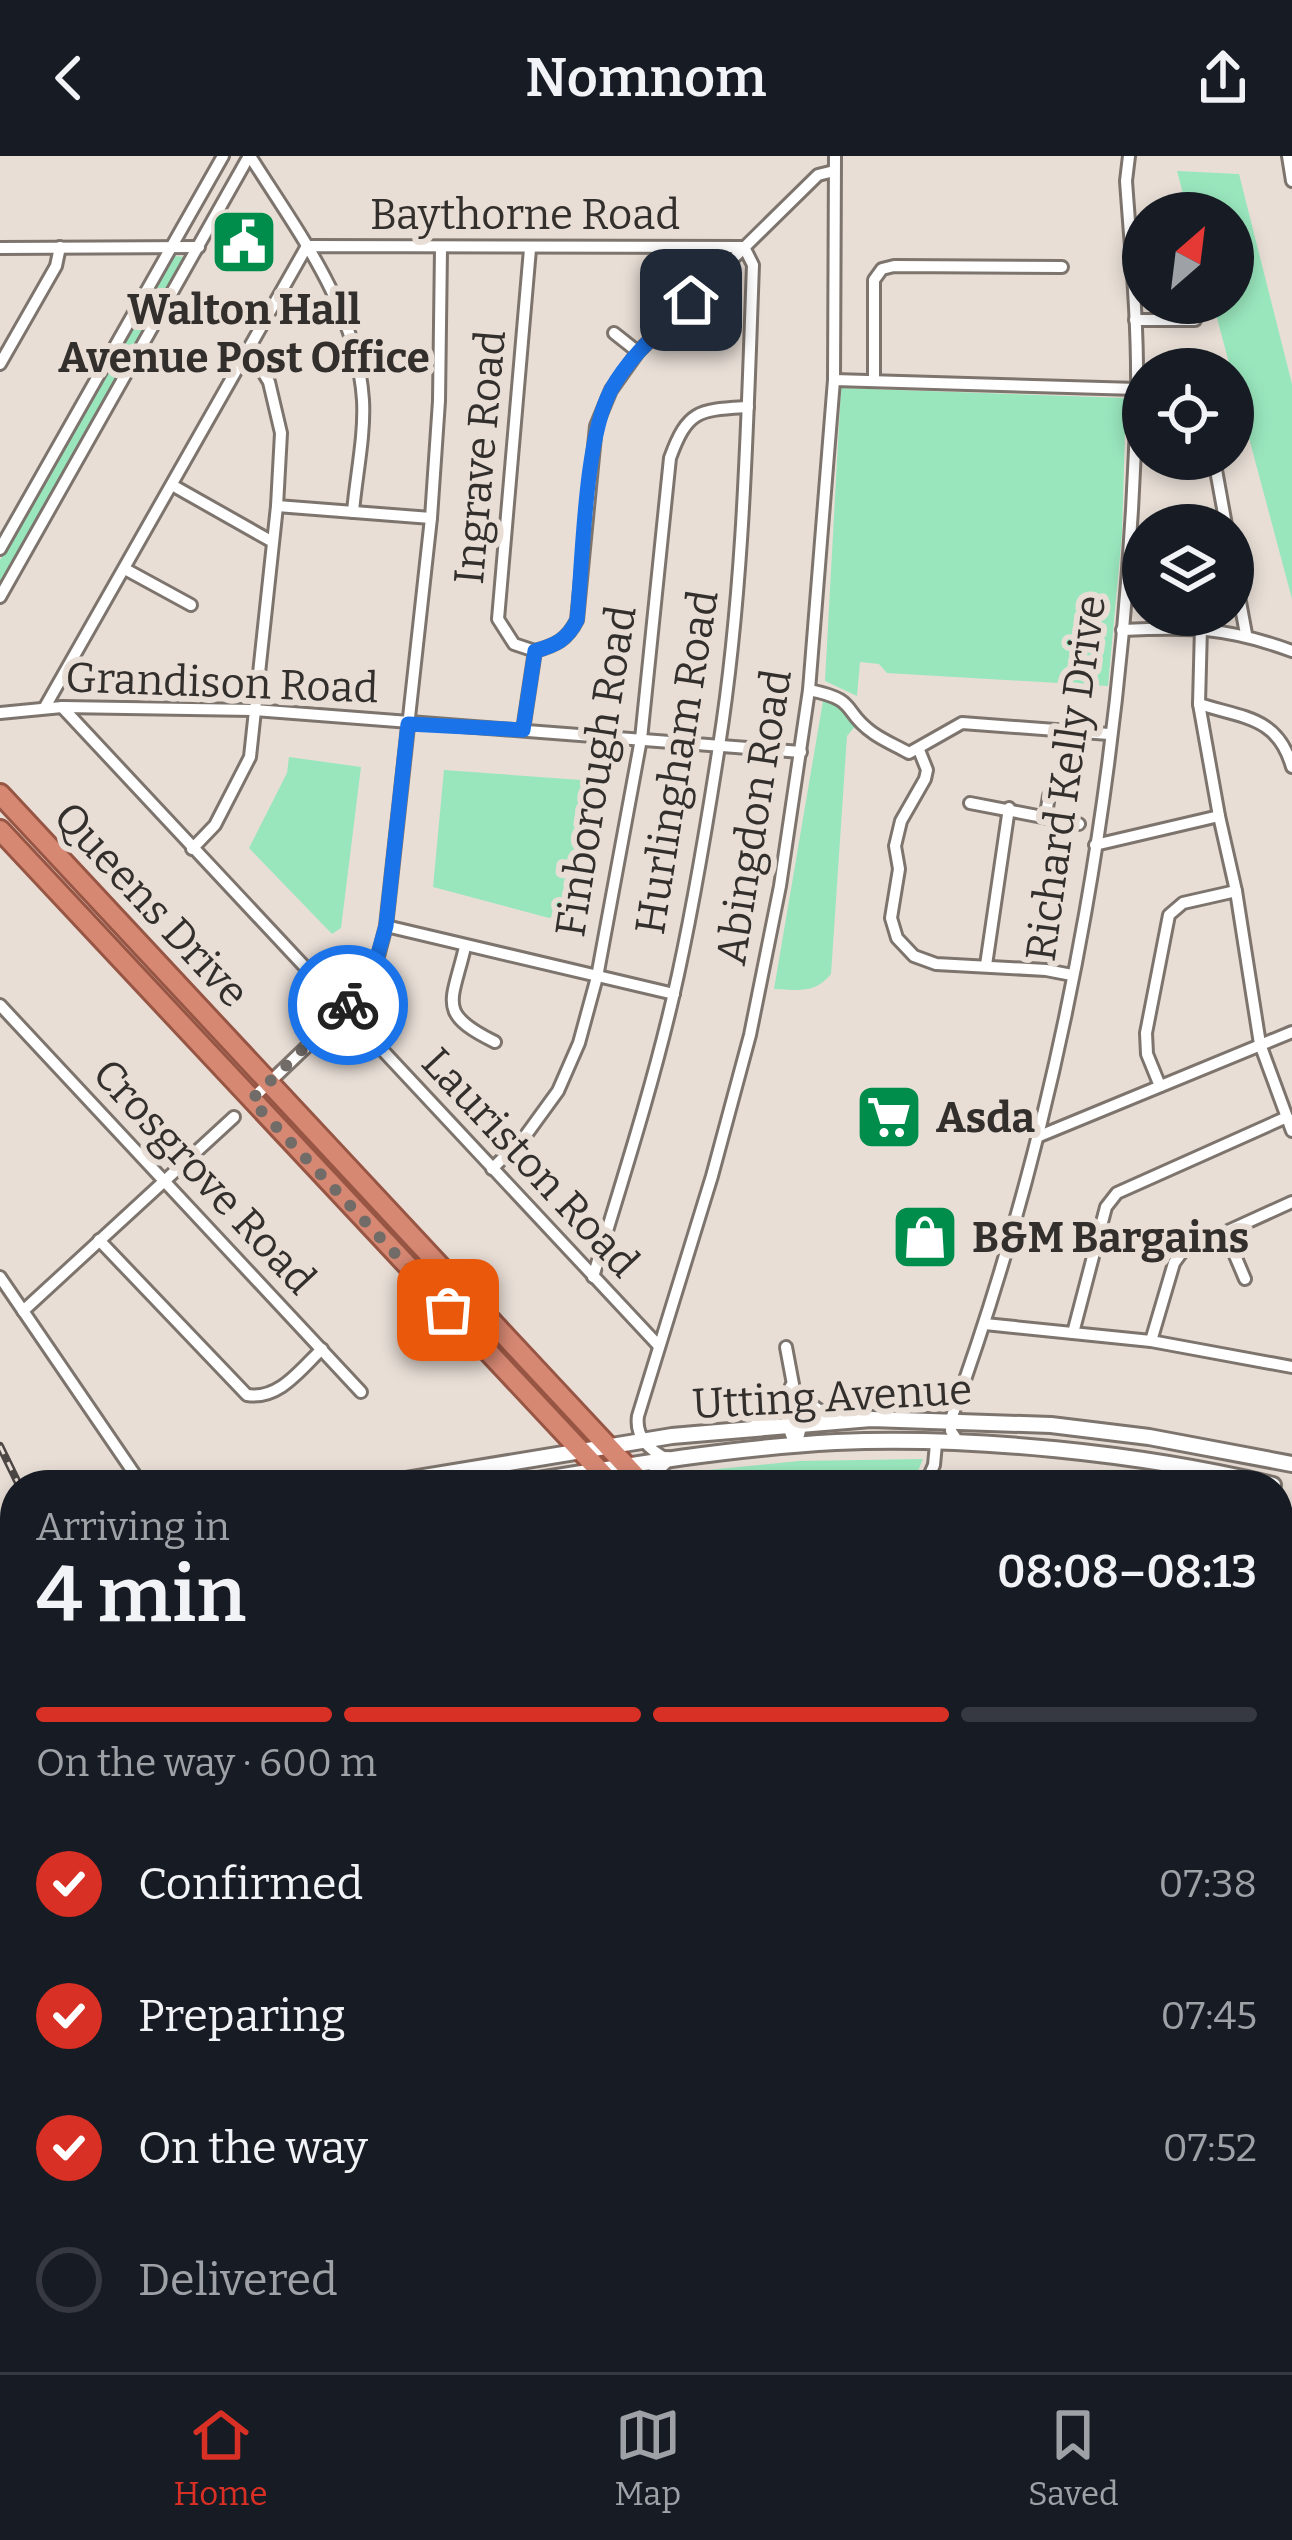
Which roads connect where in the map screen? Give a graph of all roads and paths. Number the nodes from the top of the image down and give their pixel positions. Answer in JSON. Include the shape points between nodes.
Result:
{"nodes":[{"id":1,"x":223,"y":156,"type":"edge"},
{"id":2,"x":250,"y":156,"type":"edge"},
{"id":3,"x":835,"y":156,"type":"edge"},
{"id":4,"x":1129,"y":156,"type":"edge"},
{"id":5,"x":1288,"y":156,"type":"edge"},
{"id":6,"x":834,"y":171,"type":"junction"},
{"id":7,"x":1292,"y":182,"type":"edge"},
{"id":8,"x":1127,"y":192,"type":"edge"},
{"id":9,"x":307,"y":246,"type":"junction"},
{"id":10,"x":60,"y":247,"type":"junction"},
{"id":11,"x":0,"y":248,"type":"edge"},
{"id":12,"x":170,"y":248,"type":"junction"},
{"id":13,"x":200,"y":248,"type":"junction"},
{"id":14,"x":441,"y":248,"type":"junction"},
{"id":15,"x":744,"y":248,"type":"junction"},
{"id":16,"x":530,"y":249,"type":"junction"},
{"id":17,"x":1062,"y":268,"type":"dead end"},
{"id":18,"x":614,"y":332,"type":"dead end"},
{"id":19,"x":249,"y":349,"type":"junction"},
{"id":20,"x":638,"y":352,"type":"junction"},
{"id":21,"x":0,"y":364,"type":"edge"},
{"id":22,"x":834,"y":380,"type":"junction"},
{"id":23,"x":874,"y":381,"type":"junction"},
{"id":24,"x":1122,"y":389,"type":"edge"},
{"id":25,"x":748,"y":407,"type":"junction"},
{"id":26,"x":172,"y":485,"type":"junction"},
{"id":27,"x":277,"y":506,"type":"junction"},
{"id":28,"x":352,"y":512,"type":"junction"},
{"id":29,"x":431,"y":518,"type":"junction"},
{"id":30,"x":271,"y":541,"type":"junction"},
{"id":31,"x":0,"y":549,"type":"edge"},
{"id":32,"x":125,"y":569,"type":"junction"},
{"id":33,"x":0,"y":597,"type":"edge"},
{"id":34,"x":191,"y":605,"type":"dead end"},
{"id":35,"x":1122,"y":629,"type":"edge"},
{"id":36,"x":1201,"y":636,"type":"edge"},
{"id":37,"x":1251,"y":636,"type":"edge"},
{"id":38,"x":535,"y":651,"type":"junction"},
{"id":39,"x":1292,"y":651,"type":"edge"},
{"id":40,"x":809,"y":690,"type":"junction"},
{"id":41,"x":1199,"y":704,"type":"junction"},
{"id":42,"x":45,"y":707,"type":"junction"},
{"id":43,"x":62,"y":707,"type":"junction"},
{"id":44,"x":254,"y":710,"type":"junction"},
{"id":45,"x":0,"y":713,"type":"edge"},
{"id":46,"x":408,"y":724,"type":"junction"},
{"id":47,"x":523,"y":730,"type":"junction"},
{"id":48,"x":1109,"y":734,"type":"junction"},
{"id":49,"x":641,"y":740,"type":"junction"},
{"id":50,"x":719,"y":745,"type":"junction"},
{"id":51,"x":919,"y":750,"type":"junction"},
{"id":52,"x":801,"y":752,"type":"junction"},
{"id":53,"x":1292,"y":767,"type":"edge"},
{"id":54,"x":0,"y":794,"type":"edge"},
{"id":55,"x":1049,"y":796,"type":"dead end"},
{"id":56,"x":970,"y":803,"type":"dead end"},
{"id":57,"x":1009,"y":808,"type":"junction"},
{"id":58,"x":1046,"y":814,"type":"junction"},
{"id":59,"x":1219,"y":816,"type":"junction"},
{"id":60,"x":1079,"y":824,"type":"dead end"},
{"id":61,"x":0,"y":830,"type":"edge"},
{"id":62,"x":1095,"y":845,"type":"junction"},
{"id":63,"x":192,"y":849,"type":"junction"},
{"id":64,"x":1236,"y":891,"type":"junction"},
{"id":65,"x":386,"y":926,"type":"junction"},
{"id":66,"x":465,"y":947,"type":"junction"},
{"id":67,"x":986,"y":965,"type":"junction"},
{"id":68,"x":1072,"y":975,"type":"junction"},
{"id":69,"x":597,"y":977,"type":"junction"},
{"id":70,"x":674,"y":994,"type":"junction"},
{"id":71,"x":0,"y":1005,"type":"edge"},
{"id":72,"x":344,"y":1011,"type":"junction"},
{"id":73,"x":1292,"y":1032,"type":"edge"},
{"id":74,"x":495,"y":1042,"type":"dead end"},
{"id":75,"x":1260,"y":1044,"type":"junction"},
{"id":76,"x":269,"y":1082,"type":"junction"},
{"id":77,"x":1160,"y":1086,"type":"junction"},
{"id":78,"x":251,"y":1100,"type":"junction"},
{"id":79,"x":234,"y":1117,"type":"dead end"},
{"id":80,"x":1287,"y":1117,"type":"junction"},
{"id":81,"x":1292,"y":1131,"type":"edge"},
{"id":82,"x":1037,"y":1138,"type":"junction"},
{"id":83,"x":492,"y":1168,"type":"junction"},
{"id":84,"x":164,"y":1180,"type":"junction"},
{"id":85,"x":1292,"y":1202,"type":"edge"},
{"id":86,"x":1226,"y":1232,"type":"junction"},
{"id":87,"x":99,"y":1240,"type":"junction"},
{"id":88,"x":0,"y":1277,"type":"edge"},
{"id":89,"x":592,"y":1277,"type":"junction"},
{"id":90,"x":1245,"y":1280,"type":"dead end"},
{"id":91,"x":23,"y":1311,"type":"junction"},
{"id":92,"x":985,"y":1324,"type":"junction"},
{"id":93,"x":1073,"y":1333,"type":"junction"},
{"id":94,"x":1151,"y":1341,"type":"junction"},
{"id":95,"x":658,"y":1345,"type":"junction"},
{"id":96,"x":786,"y":1347,"type":"dead end"},
{"id":97,"x":322,"y":1349,"type":"junction"},
{"id":98,"x":1292,"y":1367,"type":"edge"},
{"id":99,"x":362,"y":1392,"type":"dead end"},
{"id":100,"x":791,"y":1394,"type":"junction"},
{"id":101,"x":959,"y":1420,"type":"junction"},
{"id":102,"x":842,"y":1422,"type":"junction"},
{"id":103,"x":794,"y":1427,"type":"junction"},
{"id":104,"x":745,"y":1430,"type":"junction"},
{"id":105,"x":643,"y":1441,"type":"junction"},
{"id":106,"x":936,"y":1444,"type":"junction"},
{"id":107,"x":961,"y":1445,"type":"junction"},
{"id":108,"x":796,"y":1446,"type":"junction"},
{"id":109,"x":608,"y":1447,"type":"junction"},
{"id":110,"x":580,"y":1452,"type":"junction"},
{"id":111,"x":667,"y":1459,"type":"junction"},
{"id":112,"x":1292,"y":1464,"type":"edge"},
{"id":113,"x":625,"y":1465,"type":"junction"},
{"id":114,"x":132,"y":1470,"type":"edge"},
{"id":115,"x":468,"y":1470,"type":"edge"},
{"id":116,"x":598,"y":1470,"type":"edge"},
{"id":117,"x":618,"y":1470,"type":"edge"},
{"id":118,"x":630,"y":1470,"type":"edge"},
{"id":119,"x":656,"y":1470,"type":"edge"},
{"id":120,"x":932,"y":1470,"type":"edge"},
{"id":121,"x":1185,"y":1470,"type":"edge"}],
"edges":[{"from":1,"to":12,"type":"street"},
{"from":2,"to":9,"type":"street"},
{"from":2,"to":13,"type":"street"},
{"from":3,"to":6,"type":"street","name":"Abingdon Road"},
{"from":4,"to":8,"type":"street","name":"Richard Kelly Drive"},
{"from":5,"to":7,"type":"street"},
{"from":6,"to":15,"type":"street","via":[[818,175]]},
{"from":6,"to":22,"type":"street","name":"Abingdon Road"},
{"from":9,"to":14,"type":"street","name":"Baythorne Road"},
{"from":9,"to":19,"type":"street"},
{"from":9,"to":28,"type":"street","via":[[343,312],[357,359],[363,404]]},
{"from":10,"to":11,"type":"street"},
{"from":10,"to":12,"type":"street"},
{"from":10,"to":21,"type":"street"},
{"from":12,"to":13,"type":"street"},
{"from":12,"to":31,"type":"street"},
{"from":13,"to":33,"type":"street"},
{"from":14,"to":16,"type":"street","name":"Baythorne Road"},
{"from":14,"to":29,"type":"street"},
{"from":15,"to":16,"type":"street","name":"Baythorne Road"},
{"from":15,"to":20,"type":"street"},
{"from":15,"to":25,"type":"street","name":"Hurlingham Road","via":[[754,265]]},
{"from":16,"to":38,"type":"street","name":"Ingrave Road","via":[[498,619],[514,644]]},
{"from":17,"to":23,"type":"street","via":[[882,269],[874,280]]},
{"from":18,"to":20,"type":"street"},
{"from":19,"to":26,"type":"street"},
{"from":19,"to":27,"type":"street","via":[[269,382],[281,433]]},
{"from":20,"to":38,"type":"street","via":[[596,426],[577,620],[555,646]]},
{"from":22,"to":23,"type":"street"},
{"from":22,"to":40,"type":"street","name":"Abingdon Road"},
{"from":23,"to":24,"type":"street"},
{"from":25,"to":49,"type":"street","name":"Finborough Road","via":[[706,410],[681,428],[670,458]]},
{"from":25,"to":50,"type":"street","name":"Hurlingham Road"},
{"from":26,"to":30,"type":"street"},
{"from":26,"to":32,"type":"street"},
{"from":27,"to":28,"type":"street"},
{"from":27,"to":30,"type":"street"},
{"from":28,"to":29,"type":"street"},
{"from":29,"to":46,"type":"street"},
{"from":30,"to":44,"type":"street"},
{"from":32,"to":34,"type":"street"},
{"from":32,"to":42,"type":"street"},
{"from":35,"to":48,"type":"street","name":"Richard Kelly Drive"},
{"from":36,"to":41,"type":"street"},
{"from":37,"to":39,"type":"street"},
{"from":38,"to":47,"type":"street"},
{"from":40,"to":51,"type":"street","via":[[835,695],[869,731],[909,753]]},
{"from":40,"to":52,"type":"street","name":"Abingdon Road"},
{"from":41,"to":53,"type":"street","via":[[1268,725],[1285,741]]},
{"from":41,"to":59,"type":"street"},
{"from":42,"to":43,"type":"street","name":"Grandison Road"},
{"from":42,"to":45,"type":"street","name":"Grandison Road"},
{"from":43,"to":44,"type":"street","name":"Grandison Road"},
{"from":43,"to":63,"type":"street","name":"Lauriston Road"},
{"from":44,"to":46,"type":"street","name":"Grandison Road"},
{"from":44,"to":63,"type":"street","via":[[250,757],[237,788]]},
{"from":46,"to":47,"type":"street","name":"Grandison Road"},
{"from":46,"to":65,"type":"street"},
{"from":47,"to":49,"type":"street","name":"Grandison Road"},
{"from":48,"to":51,"type":"street","via":[[962,723]]},
{"from":48,"to":62,"type":"street","name":"Richard Kelly Drive"},
{"from":49,"to":50,"type":"street","name":"Grandison Road"},
{"from":49,"to":69,"type":"street","name":"Finborough Road"},
{"from":50,"to":52,"type":"street","name":"Grandison Road"},
{"from":50,"to":70,"type":"street","name":"Hurlingham Road"},
{"from":51,"to":67,"type":"street","via":[[925,779],[895,846],[897,938],[936,964]]},
{"from":52,"to":95,"type":"street","name":"Abingdon Road","via":[[750,1035]]},
{"from":54,"to":76,"type":"highway","name":"Queens Drive"},
{"from":55,"to":58,"type":"street"},
{"from":56,"to":57,"type":"street"},
{"from":57,"to":58,"type":"street"},
{"from":57,"to":67,"type":"street"},
{"from":58,"to":60,"type":"street"},
{"from":59,"to":62,"type":"street"},
{"from":59,"to":64,"type":"street"},
{"from":61,"to":78,"type":"highway","name":"Queens Drive"},
{"from":62,"to":68,"type":"street","name":"Richard Kelly Drive"},
{"from":63,"to":72,"type":"street","name":"Lauriston Road"},
{"from":64,"to":75,"type":"street"},
{"from":64,"to":77,"type":"street","via":[[1183,903],[1169,915],[1145,1033]]},
{"from":65,"to":66,"type":"street"},
{"from":65,"to":72,"type":"street","via":[[374,968]]},
{"from":66,"to":69,"type":"street"},
{"from":66,"to":74,"type":"street","via":[[454,1016]]},
{"from":67,"to":68,"type":"street"},
{"from":68,"to":82,"type":"street","name":"Richard Kelly Drive"},
{"from":69,"to":70,"type":"street"},
{"from":69,"to":83,"type":"street","name":"Finborough Road","via":[[558,1091]]},
{"from":70,"to":89,"type":"street","name":"Hurlingham Road"},
{"from":71,"to":84,"type":"street","name":"Crosgrove Road"},
{"from":72,"to":76,"type":"street"},
{"from":72,"to":83,"type":"street","name":"Lauriston Road"},
{"from":73,"to":75,"type":"street"},
{"from":75,"to":77,"type":"street"},
{"from":75,"to":80,"type":"street"},
{"from":76,"to":78,"type":"street"},
{"from":76,"to":109,"type":"highway","name":"Queens Drive"},
{"from":77,"to":82,"type":"street"},
{"from":78,"to":110,"type":"highway","name":"Queens Drive"},
{"from":79,"to":84,"type":"street"},
{"from":80,"to":81,"type":"street"},
{"from":80,"to":93,"type":"street","via":[[1117,1193],[1106,1207]]},
{"from":82,"to":92,"type":"street","name":"Richard Kelly Drive"},
{"from":83,"to":89,"type":"street","name":"Lauriston Road"},
{"from":84,"to":87,"type":"street"},
{"from":84,"to":97,"type":"street","name":"Crosgrove Road"},
{"from":85,"to":86,"type":"street"},
{"from":86,"to":90,"type":"street"},
{"from":86,"to":94,"type":"street","via":[[1174,1263]]},
{"from":87,"to":91,"type":"street"},
{"from":87,"to":97,"type":"street","via":[[247,1395],[274,1392]]},
{"from":88,"to":91,"type":"street"},
{"from":89,"to":95,"type":"street","name":"Lauriston Road"},
{"from":91,"to":114,"type":"street"},
{"from":92,"to":93,"type":"street"},
{"from":92,"to":101,"type":"street","name":"Richard Kelly Drive"},
{"from":93,"to":94,"type":"street"},
{"from":94,"to":98,"type":"street"},
{"from":95,"to":105,"type":"street","name":"Abingdon Road","via":[[638,1416]]},
{"from":96,"to":100,"type":"street"},
{"from":97,"to":99,"type":"street","name":"Crosgrove Road"},
{"from":100,"to":102,"type":"street"},
{"from":100,"to":103,"type":"street"},
{"from":100,"to":104,"type":"street"},
{"from":101,"to":102,"type":"street","name":"Utting Avenue"},
{"from":101,"to":107,"type":"street","name":"Richard Kelly Drive","via":[[951,1431]]},
{"from":101,"to":112,"type":"street","name":"Utting Avenue","via":[[1132,1435]]},
{"from":102,"to":103,"type":"street","name":"Utting Avenue"},
{"from":103,"to":104,"type":"street","name":"Utting Avenue"},
{"from":103,"to":108,"type":"street"},
{"from":104,"to":105,"type":"street","name":"Utting Avenue"},
{"from":105,"to":109,"type":"street","name":"Utting Avenue"},
{"from":105,"to":111,"type":"street"},
{"from":106,"to":107,"type":"street","name":"Utting Avenue"},
{"from":106,"to":108,"type":"street","name":"Utting Avenue"},
{"from":106,"to":120,"type":"street"},
{"from":107,"to":121,"type":"street","name":"Utting Avenue"},
{"from":108,"to":111,"type":"street","name":"Utting Avenue"},
{"from":109,"to":110,"type":"street","name":"Utting Avenue"},
{"from":109,"to":113,"type":"highway","name":"Queens Drive"},
{"from":110,"to":115,"type":"street","name":"Utting Avenue"},
{"from":110,"to":116,"type":"highway","name":"Queens Drive"},
{"from":111,"to":113,"type":"street","name":"Utting Avenue"},
{"from":111,"to":119,"type":"street"},
{"from":113,"to":117,"type":"street","name":"Utting Avenue"},
{"from":113,"to":118,"type":"highway","name":"Queens Drive"}]}
